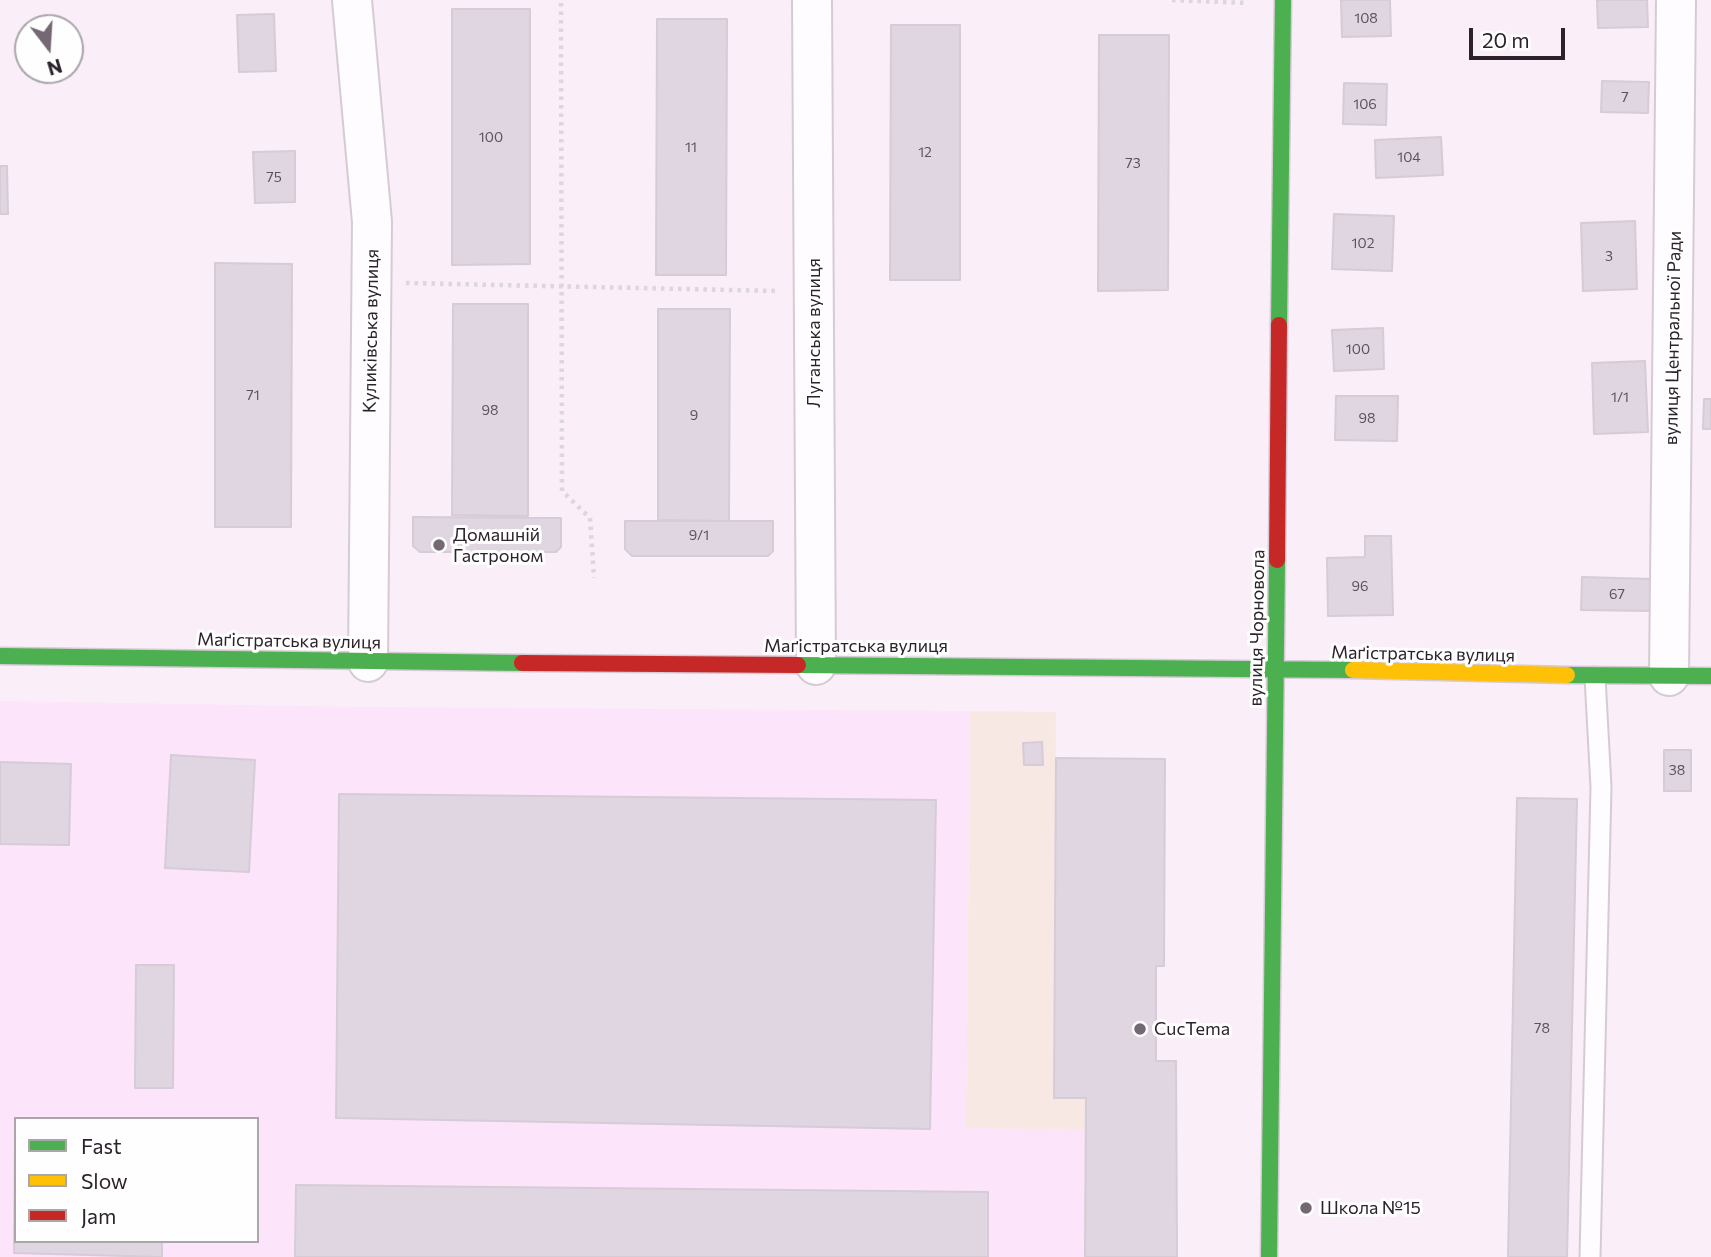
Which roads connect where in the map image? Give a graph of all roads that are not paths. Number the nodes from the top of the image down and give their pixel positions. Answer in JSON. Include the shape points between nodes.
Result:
{"nodes":[{"id":1,"x":352,"y":0,"type":"edge"},
{"id":2,"x":813,"y":0,"type":"edge"},
{"id":3,"x":1283,"y":0,"type":"edge"},
{"id":4,"x":1676,"y":0,"type":"edge"},
{"id":5,"x":0,"y":656,"type":"edge"},
{"id":6,"x":368,"y":662,"type":"junction"},
{"id":7,"x":816,"y":666,"type":"junction"},
{"id":8,"x":1275,"y":671,"type":"junction"},
{"id":9,"x":1669,"y":676,"type":"junction"},
{"id":10,"x":1711,"y":676,"type":"edge"},
{"id":11,"x":1595,"y":677,"type":"junction"},
{"id":12,"x":1269,"y":1257,"type":"edge"},
{"id":13,"x":1590,"y":1257,"type":"edge"}],
"edges":[{"from":1,"to":6,"type":"street","name":"Куликівська вулиця","via":[[372,222]]},
{"from":2,"to":7,"type":"street","name":"Луганська вулиця"},
{"from":3,"to":8,"type":"street","name":"вулиця Чорновола"},
{"from":4,"to":9,"type":"street","name":"вулиця Центральної Ради"},
{"from":5,"to":6,"type":"street","name":"Маґістратська вулиця"},
{"from":6,"to":7,"type":"street","name":"Маґістратська вулиця"},
{"from":7,"to":8,"type":"street","name":"Маґістратська вулиця"},
{"from":8,"to":11,"type":"street","name":"Маґістратська вулиця"},
{"from":8,"to":12,"type":"street","name":"вулиця Чорновола"},
{"from":9,"to":10,"type":"street","name":"Маґістратська вулиця"},
{"from":9,"to":11,"type":"street","name":"Маґістратська вулиця"},
{"from":11,"to":13,"type":"lane","via":[[1601,787]]}]}
